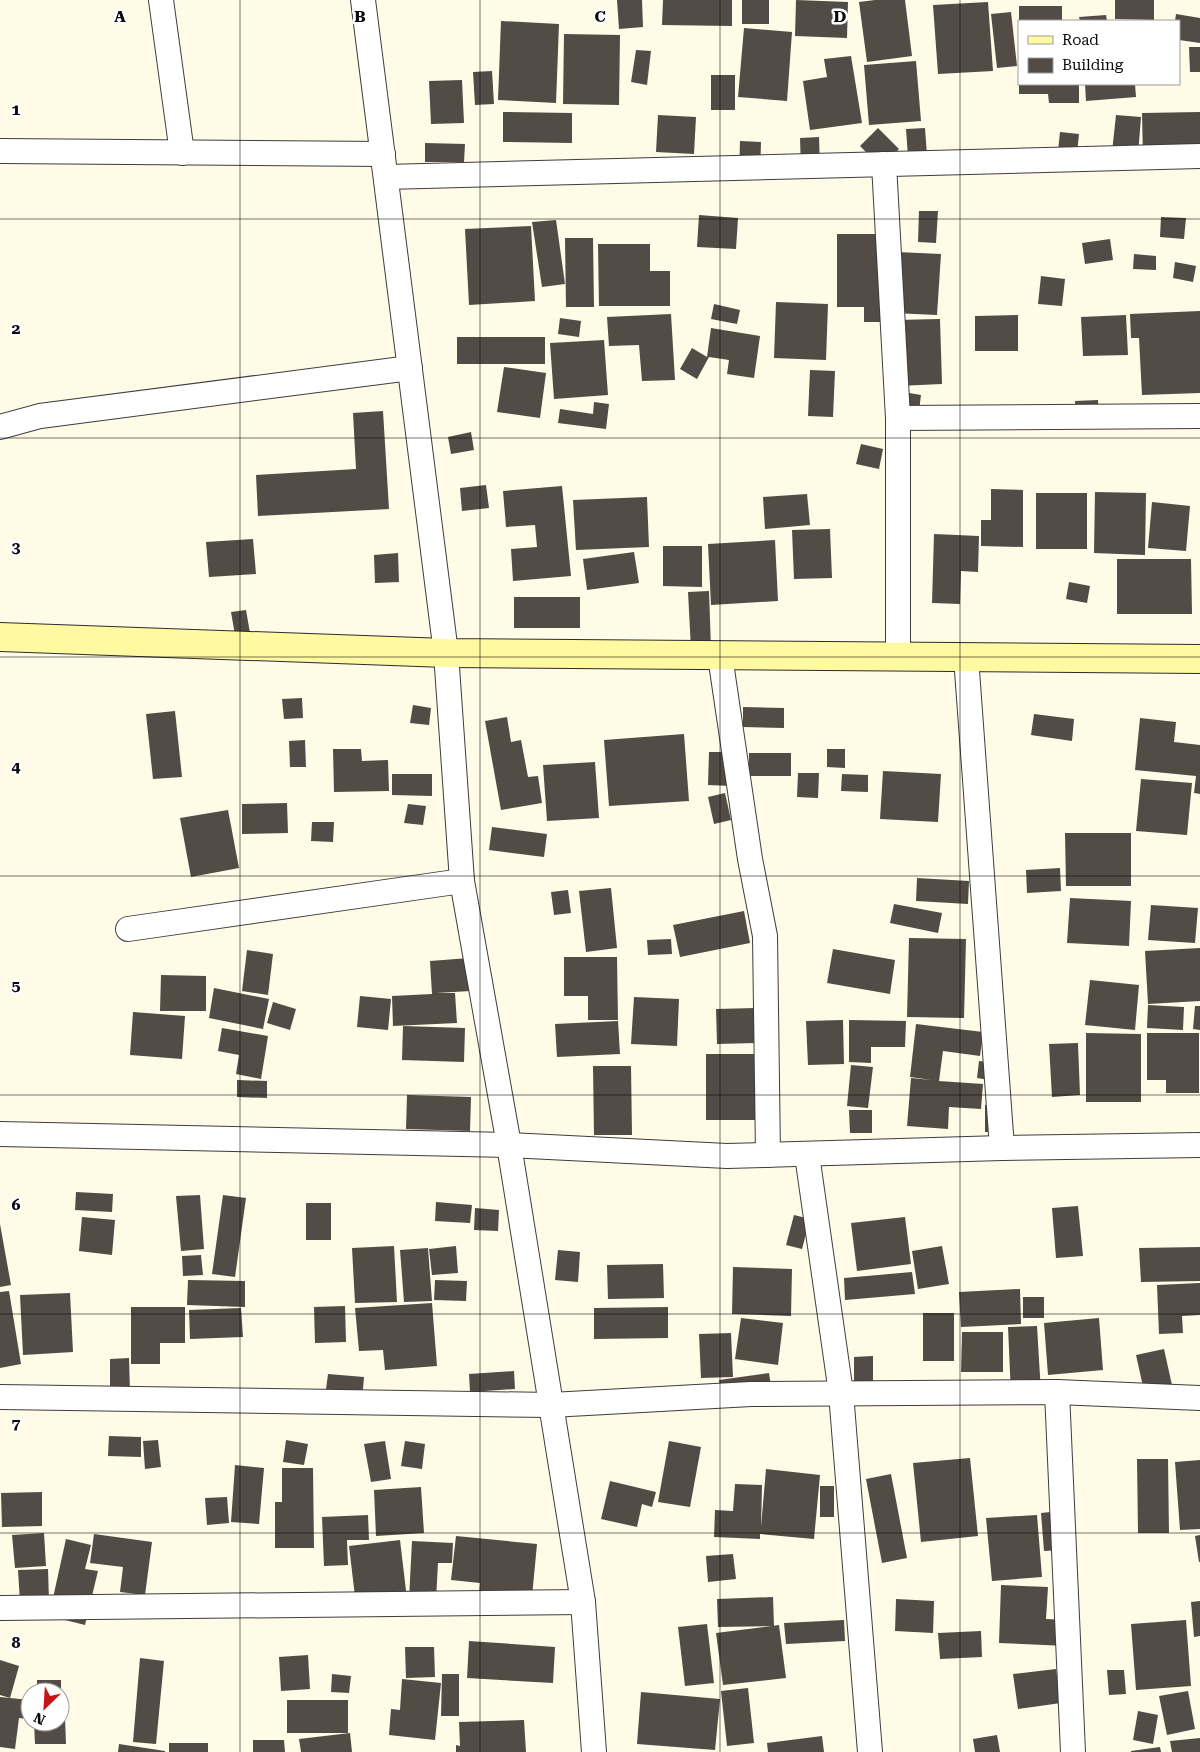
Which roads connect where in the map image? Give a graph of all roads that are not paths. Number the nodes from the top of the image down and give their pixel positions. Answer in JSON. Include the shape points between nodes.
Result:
{"nodes":[{"id":1,"x":161,"y":0,"type":"edge"},
{"id":2,"x":363,"y":0,"type":"edge"},
{"id":3,"x":0,"y":151,"type":"edge"},
{"id":4,"x":182,"y":153,"type":"junction"},
{"id":5,"x":383,"y":154,"type":"junction"},
{"id":6,"x":1200,"y":156,"type":"edge"},
{"id":7,"x":884,"y":164,"type":"junction"},
{"id":8,"x":386,"y":177,"type":"junction"},
{"id":9,"x":410,"y":368,"type":"junction"},
{"id":10,"x":1200,"y":416,"type":"edge"},
{"id":11,"x":898,"y":418,"type":"junction"},
{"id":12,"x":0,"y":428,"type":"edge"},
{"id":13,"x":0,"y":636,"type":"edge"},
{"id":14,"x":446,"y":653,"type":"junction"},
{"id":15,"x":720,"y":656,"type":"junction"},
{"id":16,"x":898,"y":657,"type":"junction"},
{"id":17,"x":966,"y":657,"type":"junction"},
{"id":18,"x":1200,"y":659,"type":"edge"},
{"id":19,"x":462,"y":881,"type":"junction"},
{"id":20,"x":128,"y":929,"type":"dead end"},
{"id":21,"x":0,"y":1134,"type":"edge"},
{"id":22,"x":509,"y":1145,"type":"junction"},
{"id":23,"x":1200,"y":1145,"type":"edge"},
{"id":24,"x":1002,"y":1148,"type":"junction"},
{"id":25,"x":768,"y":1155,"type":"junction"},
{"id":26,"x":807,"y":1155,"type":"junction"},
{"id":27,"x":1057,"y":1392,"type":"junction"},
{"id":28,"x":841,"y":1393,"type":"junction"},
{"id":29,"x":0,"y":1397,"type":"edge"},
{"id":30,"x":1200,"y":1398,"type":"edge"},
{"id":31,"x":551,"y":1405,"type":"junction"},
{"id":32,"x":583,"y":1602,"type":"junction"},
{"id":33,"x":0,"y":1608,"type":"edge"},
{"id":34,"x":594,"y":1752,"type":"edge"},
{"id":35,"x":870,"y":1752,"type":"edge"},
{"id":36,"x":1073,"y":1752,"type":"edge"}],
"edges":[{"from":1,"to":4,"type":"street"},
{"from":2,"to":5,"type":"street"},
{"from":3,"to":4,"type":"street"},
{"from":4,"to":5,"type":"street"},
{"from":5,"to":8,"type":"street"},
{"from":6,"to":7,"type":"street"},
{"from":7,"to":8,"type":"street"},
{"from":7,"to":11,"type":"street"},
{"from":8,"to":9,"type":"street"},
{"from":9,"to":12,"type":"street","via":[[40,416]]},
{"from":9,"to":14,"type":"street"},
{"from":10,"to":11,"type":"street"},
{"from":11,"to":16,"type":"street"},
{"from":13,"to":14,"type":"street"},
{"from":14,"to":15,"type":"street"},
{"from":14,"to":19,"type":"street"},
{"from":15,"to":16,"type":"street"},
{"from":15,"to":25,"type":"street","via":[[750,859],[765,936]]},
{"from":16,"to":17,"type":"street"},
{"from":17,"to":18,"type":"street"},
{"from":17,"to":24,"type":"street"},
{"from":19,"to":20,"type":"street"},
{"from":19,"to":22,"type":"street"},
{"from":21,"to":22,"type":"street"},
{"from":22,"to":25,"type":"street","via":[[727,1156]]},
{"from":22,"to":31,"type":"street"},
{"from":23,"to":24,"type":"street"},
{"from":24,"to":26,"type":"street"},
{"from":25,"to":26,"type":"street"},
{"from":26,"to":28,"type":"street"},
{"from":27,"to":28,"type":"street"},
{"from":27,"to":30,"type":"street"},
{"from":27,"to":36,"type":"street"},
{"from":28,"to":31,"type":"street","via":[[751,1394]]},
{"from":28,"to":35,"type":"street"},
{"from":29,"to":31,"type":"street"},
{"from":31,"to":32,"type":"street"},
{"from":32,"to":33,"type":"street"},
{"from":32,"to":34,"type":"street"}]}
